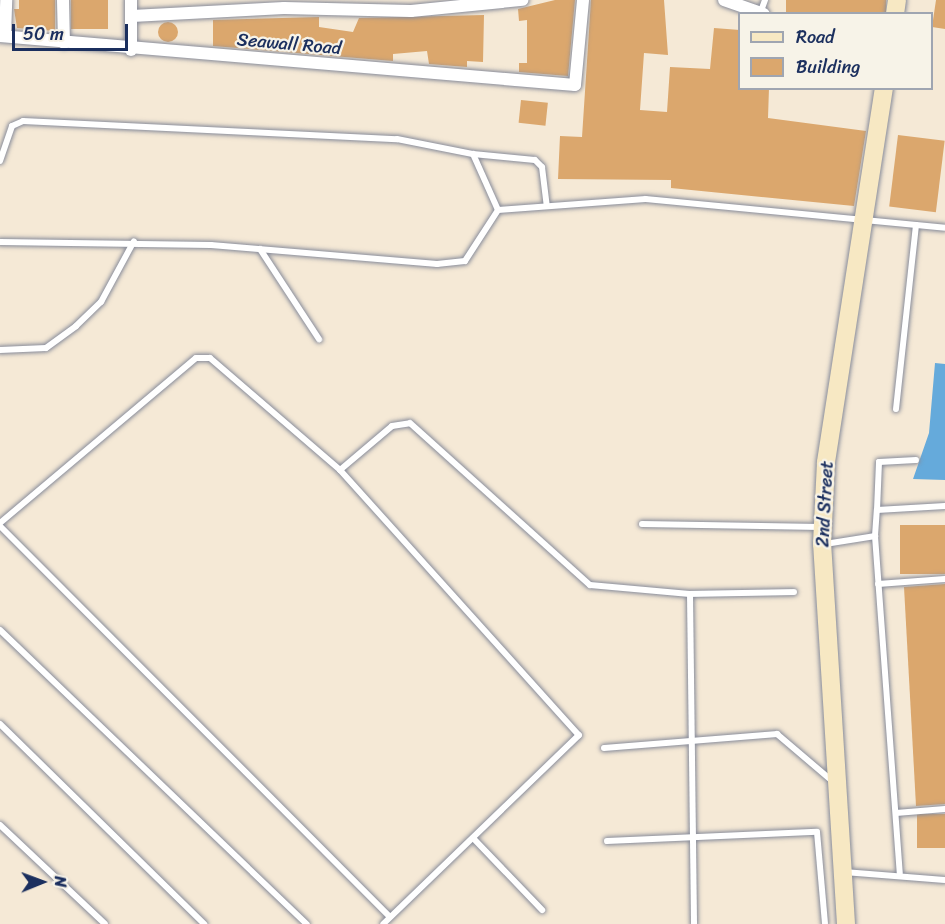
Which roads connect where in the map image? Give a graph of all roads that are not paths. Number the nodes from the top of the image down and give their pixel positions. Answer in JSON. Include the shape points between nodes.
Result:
{"nodes":[{"id":1,"x":6,"y":0,"type":"edge"},
{"id":2,"x":63,"y":0,"type":"edge"},
{"id":3,"x":131,"y":0,"type":"edge"},
{"id":4,"x":522,"y":0,"type":"edge"},
{"id":5,"x":583,"y":0,"type":"edge"},
{"id":6,"x":724,"y":0,"type":"edge"},
{"id":7,"x":492,"y":2,"type":"edge"},
{"id":8,"x":284,"y":4,"type":"edge"},
{"id":9,"x":764,"y":8,"type":"edge"},
{"id":10,"x":132,"y":16,"type":"junction"},
{"id":11,"x":3,"y":36,"type":"edge"},
{"id":12,"x":64,"y":43,"type":"junction"},
{"id":13,"x":131,"y":50,"type":"junction"},
{"id":14,"x":884,"y":90,"type":"edge"},
{"id":15,"x":473,"y":154,"type":"junction"},
{"id":16,"x":0,"y":161,"type":"edge"},
{"id":17,"x":547,"y":206,"type":"junction"},
{"id":18,"x":498,"y":210,"type":"junction"},
{"id":19,"x":867,"y":220,"type":"junction"},
{"id":20,"x":916,"y":225,"type":"junction"},
{"id":21,"x":945,"y":228,"type":"edge"},
{"id":22,"x":134,"y":241,"type":"junction"},
{"id":23,"x":0,"y":242,"type":"edge"},
{"id":24,"x":260,"y":249,"type":"junction"},
{"id":25,"x":319,"y":339,"type":"dead end"},
{"id":26,"x":0,"y":350,"type":"edge"},
{"id":27,"x":896,"y":409,"type":"dead end"},
{"id":28,"x":916,"y":460,"type":"dead end"},
{"id":29,"x":340,"y":470,"type":"junction"},
{"id":30,"x":945,"y":506,"type":"edge"},
{"id":31,"x":877,"y":510,"type":"junction"},
{"id":32,"x":0,"y":524,"type":"edge"},
{"id":33,"x":642,"y":524,"type":"dead end"},
{"id":34,"x":823,"y":536,"type":"junction"},
{"id":35,"x":875,"y":536,"type":"junction"},
{"id":36,"x":945,"y":579,"type":"edge"},
{"id":37,"x":878,"y":584,"type":"junction"},
{"id":38,"x":794,"y":592,"type":"dead end"},
{"id":39,"x":690,"y":594,"type":"junction"},
{"id":40,"x":0,"y":630,"type":"edge"},
{"id":41,"x":0,"y":724,"type":"edge"},
{"id":42,"x":693,"y":741,"type":"junction"},
{"id":43,"x":604,"y":748,"type":"dead end"},
{"id":44,"x":839,"y":789,"type":"junction"},
{"id":45,"x":945,"y":809,"type":"edge"},
{"id":46,"x":896,"y":813,"type":"junction"},
{"id":47,"x":0,"y":825,"type":"edge"},
{"id":48,"x":694,"y":837,"type":"junction"},
{"id":49,"x":473,"y":838,"type":"junction"},
{"id":50,"x":607,"y":841,"type":"dead end"},
{"id":51,"x":842,"y":872,"type":"junction"},
{"id":52,"x":900,"y":873,"type":"junction"},
{"id":53,"x":945,"y":880,"type":"edge"},
{"id":54,"x":542,"y":910,"type":"dead end"},
{"id":55,"x":390,"y":917,"type":"junction"},
{"id":56,"x":105,"y":924,"type":"edge"},
{"id":57,"x":204,"y":924,"type":"edge"},
{"id":58,"x":307,"y":924,"type":"edge"},
{"id":59,"x":383,"y":924,"type":"edge"},
{"id":60,"x":694,"y":924,"type":"edge"},
{"id":61,"x":825,"y":924,"type":"edge"},
{"id":62,"x":846,"y":924,"type":"edge"}],
"edges":[{"from":1,"to":11,"type":"street"},
{"from":2,"to":12,"type":"street"},
{"from":3,"to":10,"type":"street"},
{"from":4,"to":7,"type":"street"},
{"from":5,"to":13,"type":"street","name":"Seawall Road","via":[[575,85]]},
{"from":6,"to":9,"type":"street"},
{"from":7,"to":8,"type":"street","via":[[411,11]]},
{"from":8,"to":10,"type":"street"},
{"from":10,"to":13,"type":"street"},
{"from":11,"to":12,"type":"street","name":"Seawall Road"},
{"from":12,"to":13,"type":"street","name":"Seawall Road"},
{"from":14,"to":19,"type":"street","name":"2nd Street"},
{"from":15,"to":16,"type":"lane","via":[[397,139],[23,121],[12,126]]},
{"from":15,"to":17,"type":"lane","via":[[535,160],[542,167]]},
{"from":15,"to":18,"type":"lane"},
{"from":17,"to":18,"type":"lane"},
{"from":17,"to":19,"type":"lane","via":[[646,199]]},
{"from":18,"to":24,"type":"lane","via":[[465,261],[437,264]]},
{"from":19,"to":20,"type":"lane"},
{"from":19,"to":34,"type":"street","name":"2nd Street","via":[[826,462]]},
{"from":20,"to":21,"type":"lane"},
{"from":20,"to":27,"type":"lane"},
{"from":22,"to":23,"type":"lane"},
{"from":22,"to":24,"type":"lane"},
{"from":22,"to":26,"type":"lane","via":[[101,302],[76,327],[46,348]]},
{"from":24,"to":25,"type":"lane"},
{"from":28,"to":31,"type":"lane","via":[[879,462]]},
{"from":29,"to":32,"type":"lane","via":[[203,357],[41,483]]},
{"from":29,"to":39,"type":"lane","via":[[392,426],[410,423],[590,585]]},
{"from":29,"to":49,"type":"lane","via":[[579,735]]},
{"from":30,"to":31,"type":"lane"},
{"from":31,"to":35,"type":"lane"},
{"from":32,"to":55,"type":"lane"},
{"from":33,"to":34,"type":"lane"},
{"from":34,"to":35,"type":"lane"},
{"from":34,"to":44,"type":"street","name":"2nd Street"},
{"from":35,"to":37,"type":"lane"},
{"from":36,"to":37,"type":"lane"},
{"from":37,"to":46,"type":"lane"},
{"from":38,"to":39,"type":"lane"},
{"from":39,"to":42,"type":"lane"},
{"from":40,"to":58,"type":"lane"},
{"from":41,"to":57,"type":"lane"},
{"from":42,"to":43,"type":"lane"},
{"from":42,"to":44,"type":"lane","via":[[777,734]]},
{"from":42,"to":48,"type":"lane"},
{"from":44,"to":51,"type":"street","name":"2nd Street"},
{"from":45,"to":46,"type":"lane"},
{"from":46,"to":52,"type":"lane"},
{"from":47,"to":56,"type":"lane"},
{"from":48,"to":50,"type":"lane"},
{"from":48,"to":60,"type":"lane"},
{"from":48,"to":61,"type":"lane","via":[[817,832]]},
{"from":49,"to":54,"type":"lane"},
{"from":49,"to":55,"type":"lane"},
{"from":51,"to":52,"type":"lane"},
{"from":51,"to":62,"type":"street","name":"2nd Street"},
{"from":52,"to":53,"type":"lane"},
{"from":55,"to":59,"type":"lane"}]}
